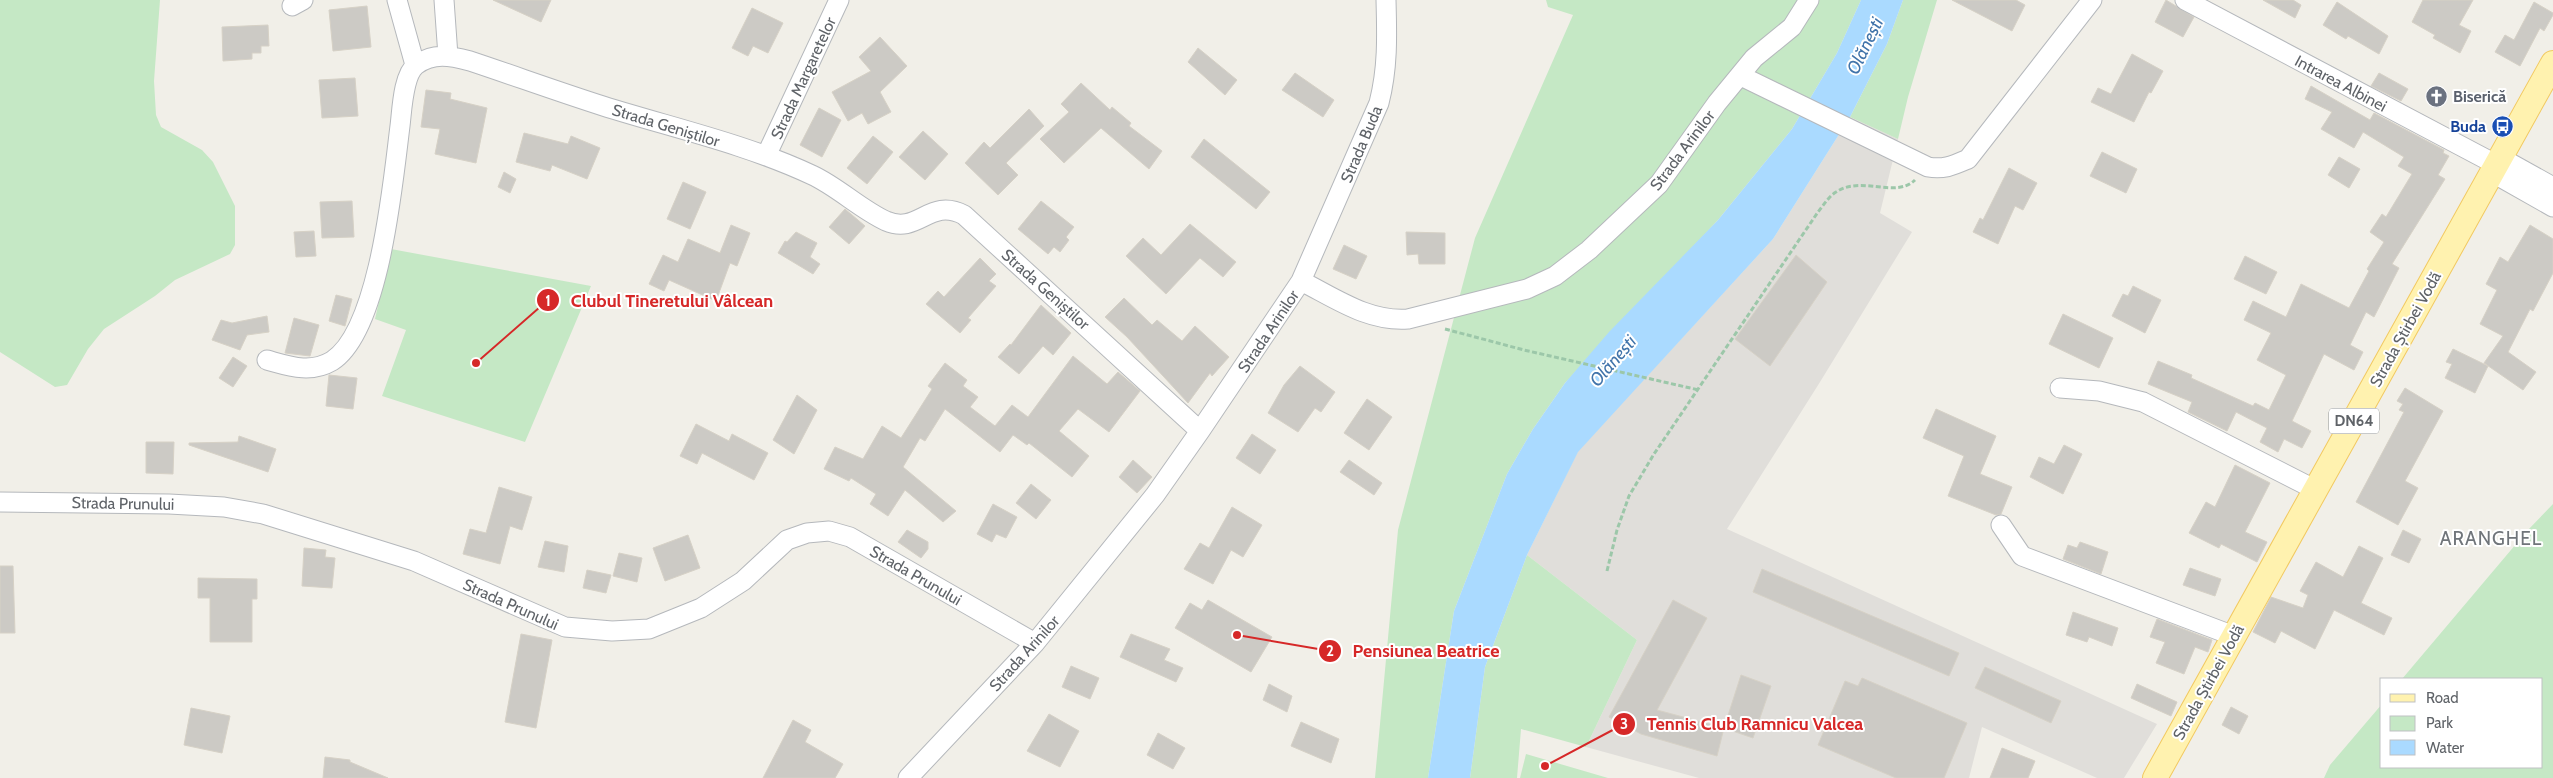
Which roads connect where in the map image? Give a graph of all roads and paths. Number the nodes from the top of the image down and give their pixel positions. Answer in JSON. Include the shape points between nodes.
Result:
{"nodes":[{"id":1,"x":397,"y":0,"type":"edge"},
{"id":2,"x":444,"y":0,"type":"edge"},
{"id":3,"x":839,"y":0,"type":"edge"},
{"id":4,"x":1386,"y":0,"type":"edge"},
{"id":5,"x":1809,"y":0,"type":"edge"},
{"id":6,"x":2092,"y":0,"type":"edge"},
{"id":7,"x":2185,"y":0,"type":"edge"},
{"id":8,"x":448,"y":56,"type":"junction"},
{"id":9,"x":2553,"y":63,"type":"edge"},
{"id":10,"x":415,"y":65,"type":"junction"},
{"id":11,"x":1741,"y":76,"type":"junction"},
{"id":12,"x":766,"y":156,"type":"junction"},
{"id":13,"x":2497,"y":165,"type":"junction"},
{"id":14,"x":1928,"y":167,"type":"junction"},
{"id":15,"x":2553,"y":187,"type":"edge"},
{"id":16,"x":2553,"y":207,"type":"edge"},
{"id":17,"x":1301,"y":281,"type":"junction"},
{"id":18,"x":1408,"y":319,"type":"junction"},
{"id":19,"x":267,"y":360,"type":"dead end"},
{"id":20,"x":2060,"y":388,"type":"dead end"},
{"id":21,"x":1699,"y":390,"type":"junction"},
{"id":22,"x":1200,"y":431,"type":"junction"},
{"id":23,"x":2316,"y":490,"type":"junction"},
{"id":24,"x":0,"y":502,"type":"edge"},
{"id":25,"x":2001,"y":525,"type":"dead end"},
{"id":26,"x":1607,"y":571,"type":"dead end"},
{"id":27,"x":2234,"y":636,"type":"junction"},
{"id":28,"x":1035,"y":643,"type":"junction"},
{"id":29,"x":908,"y":778,"type":"edge"},
{"id":30,"x":2155,"y":778,"type":"edge"}],
"edges":[{"from":1,"to":10,"type":"street"},
{"from":2,"to":8,"type":"street"},
{"from":3,"to":12,"type":"street","name":"Strada Margaretelor"},
{"from":4,"to":17,"type":"street","name":"Strada Buda","via":[[1388,49],[1386,77],[1379,103]]},
{"from":5,"to":11,"type":"street","name":"Strada Arinilor","via":[[1792,27],[1754,58]]},
{"from":6,"to":14,"type":"street","via":[[1968,159],[1950,167]]},
{"from":7,"to":13,"type":"street","name":"Intrarea Albinei"},
{"from":8,"to":10,"type":"street","name":"Strada Geniștilor","via":[[436,55]]},
{"from":8,"to":12,"type":"street","name":"Strada Geniștilor"},
{"from":9,"to":13,"type":"main road","name":"Strada Știrbei Vodă","number":"DN64"},
{"from":10,"to":19,"type":"street","via":[[406,84],[393,183],[366,314],[353,339],[333,361],[302,370]]},
{"from":11,"to":14,"type":"street"},
{"from":11,"to":18,"type":"street","name":"Strada Arinilor","via":[[1717,103],[1659,184],[1589,250],[1555,276],[1527,289]]},
{"from":12,"to":22,"type":"street","name":"Strada Geniștilor","via":[[813,175],[886,220],[900,225],[943,209],[964,215]]},
{"from":13,"to":15,"type":"street"},
{"from":13,"to":16,"type":"street"},
{"from":13,"to":23,"type":"main road","name":"Strada Știrbei Vodă","number":"DN64"},
{"from":14,"to":21,"type":"path","via":[[1911,184],[1894,189],[1854,184],[1836,192],[1818,212]]},
{"from":17,"to":18,"type":"street","name":"Strada Arinilor","via":[[1369,316]]},
{"from":17,"to":22,"type":"street","name":"Strada Arinilor"},
{"from":18,"to":21,"type":"path","via":[[1524,350]]},
{"from":20,"to":23,"type":"street","via":[[2099,392],[2143,402]]},
{"from":21,"to":26,"type":"path","via":[[1629,496]]},
{"from":22,"to":28,"type":"street","name":"Strada Arinilor","via":[[1155,494]]},
{"from":23,"to":27,"type":"main road","name":"Strada Știrbei Vodă","number":"DN64"},
{"from":24,"to":28,"type":"street","name":"Strada Prunului","via":[[169,504],[224,507],[263,514],[414,561],[565,628],[612,631],[649,628],[701,608],[744,581],[787,540],[807,533],[829,531],[850,537]]},
{"from":25,"to":27,"type":"street","via":[[2022,556]]},
{"from":27,"to":30,"type":"main road","name":"Strada Știrbei Vodă","number":"DN64"},
{"from":28,"to":29,"type":"street","name":"Strada Arinilor"}]}
